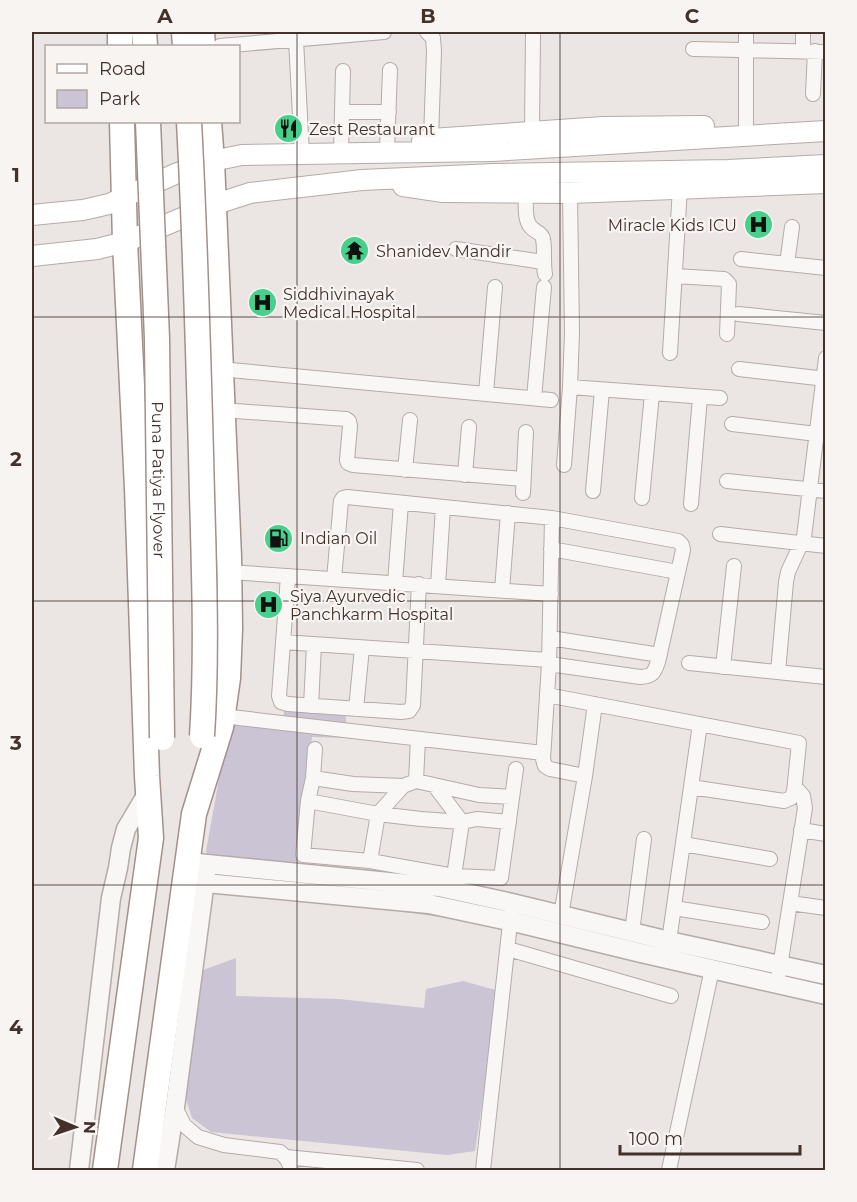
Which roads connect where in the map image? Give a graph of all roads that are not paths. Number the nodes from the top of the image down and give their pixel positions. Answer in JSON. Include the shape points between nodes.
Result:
{"nodes":[{"id":1,"x":384,"y":32,"type":"edge"},
{"id":2,"x":427,"y":32,"type":"edge"},
{"id":3,"x":533,"y":32,"type":"edge"},
{"id":4,"x":746,"y":32,"type":"edge"},
{"id":5,"x":803,"y":32,"type":"edge"},
{"id":6,"x":296,"y":40,"type":"junction"},
{"id":7,"x":233,"y":45,"type":"edge"},
{"id":8,"x":693,"y":49,"type":"dead end"},
{"id":9,"x":745,"y":50,"type":"junction"},
{"id":10,"x":814,"y":51,"type":"edge"},
{"id":11,"x":343,"y":70,"type":"dead end"},
{"id":12,"x":390,"y":70,"type":"dead end"},
{"id":13,"x":813,"y":94,"type":"dead end"},
{"id":14,"x":342,"y":112,"type":"junction"},
{"id":15,"x":389,"y":112,"type":"junction"},
{"id":16,"x":825,"y":121,"type":"edge"},
{"id":17,"x":122,"y":123,"type":"edge"},
{"id":18,"x":148,"y":123,"type":"edge"},
{"id":19,"x":189,"y":123,"type":"edge"},
{"id":20,"x":209,"y":123,"type":"edge"},
{"id":21,"x":747,"y":124,"type":"junction"},
{"id":22,"x":825,"y":131,"type":"edge"},
{"id":23,"x":532,"y":132,"type":"junction"},
{"id":24,"x":431,"y":139,"type":"junction"},
{"id":25,"x":387,"y":149,"type":"junction"},
{"id":26,"x":341,"y":153,"type":"junction"},
{"id":27,"x":366,"y":153,"type":"junction"},
{"id":28,"x":302,"y":154,"type":"junction"},
{"id":29,"x":212,"y":161,"type":"junction"},
{"id":30,"x":825,"y":165,"type":"edge"},
{"id":31,"x":362,"y":180,"type":"junction"},
{"id":32,"x":825,"y":183,"type":"edge"},
{"id":33,"x":680,"y":188,"type":"junction"},
{"id":34,"x":526,"y":193,"type":"junction"},
{"id":35,"x":570,"y":193,"type":"junction"},
{"id":36,"x":124,"y":197,"type":"junction"},
{"id":37,"x":213,"y":205,"type":"junction"},
{"id":38,"x":32,"y":215,"type":"edge"},
{"id":39,"x":792,"y":227,"type":"dead end"},
{"id":40,"x":124,"y":242,"type":"junction"},
{"id":41,"x":456,"y":249,"type":"dead end"},
{"id":42,"x":32,"y":256,"type":"edge"},
{"id":43,"x":741,"y":259,"type":"dead end"},
{"id":44,"x":787,"y":264,"type":"junction"},
{"id":45,"x":825,"y":268,"type":"edge"},
{"id":46,"x":544,"y":274,"type":"junction"},
{"id":47,"x":675,"y":276,"type":"junction"},
{"id":48,"x":495,"y":287,"type":"dead end"},
{"id":49,"x":738,"y":314,"type":"dead end"},
{"id":50,"x":825,"y":323,"type":"edge"},
{"id":51,"x":727,"y":334,"type":"dead end"},
{"id":52,"x":670,"y":353,"type":"dead end"},
{"id":53,"x":825,"y":358,"type":"edge"},
{"id":54,"x":220,"y":369,"type":"junction"},
{"id":55,"x":739,"y":369,"type":"dead end"},
{"id":56,"x":824,"y":379,"type":"edge"},
{"id":57,"x":570,"y":387,"type":"junction"},
{"id":58,"x":602,"y":390,"type":"junction"},
{"id":59,"x":486,"y":393,"type":"junction"},
{"id":60,"x":652,"y":394,"type":"junction"},
{"id":61,"x":700,"y":397,"type":"junction"},
{"id":62,"x":534,"y":398,"type":"junction"},
{"id":63,"x":720,"y":398,"type":"dead end"},
{"id":64,"x":551,"y":400,"type":"dead end"},
{"id":65,"x":222,"y":410,"type":"junction"},
{"id":66,"x":410,"y":420,"type":"dead end"},
{"id":67,"x":732,"y":424,"type":"dead end"},
{"id":68,"x":469,"y":427,"type":"dead end"},
{"id":69,"x":526,"y":432,"type":"dead end"},
{"id":70,"x":821,"y":434,"type":"edge"},
{"id":71,"x":564,"y":465,"type":"dead end"},
{"id":72,"x":405,"y":470,"type":"junction"},
{"id":73,"x":465,"y":475,"type":"junction"},
{"id":74,"x":728,"y":481,"type":"dead end"},
{"id":75,"x":809,"y":490,"type":"junction"},
{"id":76,"x":593,"y":491,"type":"dead end"},
{"id":77,"x":825,"y":491,"type":"edge"},
{"id":78,"x":642,"y":498,"type":"dead end"},
{"id":79,"x":401,"y":503,"type":"junction"},
{"id":80,"x":691,"y":504,"type":"dead end"},
{"id":81,"x":443,"y":507,"type":"junction"},
{"id":82,"x":508,"y":513,"type":"junction"},
{"id":83,"x":552,"y":518,"type":"junction"},
{"id":84,"x":720,"y":534,"type":"dead end"},
{"id":85,"x":801,"y":543,"type":"junction"},
{"id":86,"x":825,"y":546,"type":"edge"},
{"id":87,"x":551,"y":549,"type":"junction"},
{"id":88,"x":734,"y":566,"type":"dead end"},
{"id":89,"x":229,"y":572,"type":"junction"},
{"id":90,"x":678,"y":572,"type":"junction"},
{"id":91,"x":288,"y":576,"type":"junction"},
{"id":92,"x":334,"y":579,"type":"junction"},
{"id":93,"x":395,"y":583,"type":"junction"},
{"id":94,"x":419,"y":584,"type":"junction"},
{"id":95,"x":438,"y":586,"type":"junction"},
{"id":96,"x":502,"y":590,"type":"junction"},
{"id":97,"x":551,"y":594,"type":"junction"},
{"id":98,"x":550,"y":638,"type":"junction"},
{"id":99,"x":283,"y":642,"type":"junction"},
{"id":100,"x":314,"y":645,"type":"junction"},
{"id":101,"x":362,"y":648,"type":"junction"},
{"id":102,"x":416,"y":652,"type":"junction"},
{"id":103,"x":660,"y":655,"type":"junction"},
{"id":104,"x":549,"y":662,"type":"junction"},
{"id":105,"x":689,"y":663,"type":"dead end"},
{"id":106,"x":723,"y":667,"type":"junction"},
{"id":107,"x":778,"y":672,"type":"junction"},
{"id":108,"x":825,"y":677,"type":"edge"},
{"id":109,"x":547,"y":695,"type":"junction"},
{"id":110,"x":595,"y":704,"type":"junction"},
{"id":111,"x":311,"y":706,"type":"junction"},
{"id":112,"x":356,"y":709,"type":"junction"},
{"id":113,"x":222,"y":716,"type":"junction"},
{"id":114,"x":700,"y":724,"type":"junction"},
{"id":115,"x":418,"y":739,"type":"junction"},
{"id":116,"x":315,"y":749,"type":"dead end"},
{"id":117,"x":543,"y":753,"type":"junction"},
{"id":118,"x":516,"y":769,"type":"dead end"},
{"id":119,"x":585,"y":776,"type":"junction"},
{"id":120,"x":313,"y":778,"type":"junction"},
{"id":121,"x":409,"y":783,"type":"junction"},
{"id":122,"x":434,"y":785,"type":"junction"},
{"id":123,"x":691,"y":787,"type":"junction"},
{"id":124,"x":795,"y":787,"type":"junction"},
{"id":125,"x":148,"y":792,"type":"junction"},
{"id":126,"x":512,"y":797,"type":"junction"},
{"id":127,"x":308,"y":801,"type":"junction"},
{"id":128,"x":194,"y":814,"type":"junction"},
{"id":129,"x":378,"y":814,"type":"junction"},
{"id":130,"x":462,"y":822,"type":"junction"},
{"id":131,"x":509,"y":822,"type":"junction"},
{"id":132,"x":801,"y":830,"type":"junction"},
{"id":133,"x":825,"y":834,"type":"edge"},
{"id":134,"x":151,"y":838,"type":"junction"},
{"id":135,"x":644,"y":839,"type":"dead end"},
{"id":136,"x":683,"y":844,"type":"junction"},
{"id":137,"x":770,"y":858,"type":"dead end"},
{"id":138,"x":370,"y":861,"type":"junction"},
{"id":139,"x":196,"y":873,"type":"junction"},
{"id":140,"x":454,"y":876,"type":"junction"},
{"id":141,"x":512,"y":903,"type":"junction"},
{"id":142,"x":790,"y":903,"type":"junction"},
{"id":143,"x":674,"y":908,"type":"junction"},
{"id":144,"x":825,"y":908,"type":"edge"},
{"id":145,"x":561,"y":915,"type":"junction"},
{"id":146,"x":510,"y":921,"type":"junction"},
{"id":147,"x":762,"y":922,"type":"dead end"},
{"id":148,"x":632,"y":932,"type":"junction"},
{"id":149,"x":508,"y":949,"type":"junction"},
{"id":150,"x":667,"y":950,"type":"junction"},
{"id":151,"x":780,"y":966,"type":"junction"},
{"id":152,"x":712,"y":969,"type":"junction"},
{"id":153,"x":825,"y":975,"type":"edge"},
{"id":154,"x":776,"y":984,"type":"junction"},
{"id":155,"x":825,"y":995,"type":"edge"},
{"id":156,"x":671,"y":996,"type":"dead end"},
{"id":157,"x":172,"y":1045,"type":"junction"},
{"id":158,"x":175,"y":1107,"type":"junction"},
{"id":159,"x":286,"y":1157,"type":"junction"},
{"id":160,"x":79,"y":1170,"type":"edge"},
{"id":161,"x":105,"y":1170,"type":"edge"},
{"id":162,"x":145,"y":1170,"type":"edge"},
{"id":163,"x":165,"y":1170,"type":"edge"},
{"id":164,"x":291,"y":1170,"type":"edge"},
{"id":165,"x":417,"y":1170,"type":"edge"},
{"id":166,"x":483,"y":1170,"type":"edge"},
{"id":167,"x":669,"y":1170,"type":"edge"}],
"edges":[{"from":1,"to":6,"type":"street"},
{"from":2,"to":24,"type":"street","via":[[433,38],[434,51]]},
{"from":3,"to":23,"type":"street"},
{"from":4,"to":9,"type":"street"},
{"from":5,"to":10,"type":"street"},
{"from":6,"to":7,"type":"street"},
{"from":6,"to":28,"type":"street"},
{"from":8,"to":9,"type":"street"},
{"from":9,"to":10,"type":"street"},
{"from":9,"to":21,"type":"street"},
{"from":10,"to":13,"type":"street"},
{"from":11,"to":14,"type":"street"},
{"from":12,"to":15,"type":"street"},
{"from":14,"to":15,"type":"street"},
{"from":14,"to":26,"type":"street"},
{"from":15,"to":25,"type":"street"},
{"from":16,"to":21,"type":"main road"},
{"from":17,"to":36,"type":"highway"},
{"from":18,"to":134,"type":"highway","name":"Puna Patiya Flyover","bridge":true,"via":[[157,339],[162,738]]},
{"from":19,"to":128,"type":"highway","bridge":true,"via":[[205,694]]},
{"from":20,"to":29,"type":"highway"},
{"from":21,"to":23,"type":"main road"},
{"from":22,"to":27,"type":"main road","via":[[492,151]]},
{"from":23,"to":24,"type":"main road"},
{"from":24,"to":25,"type":"main road"},
{"from":25,"to":27,"type":"main road"},
{"from":26,"to":27,"type":"main road"},
{"from":26,"to":28,"type":"main road"},
{"from":28,"to":29,"type":"main road","via":[[243,155]]},
{"from":29,"to":36,"type":"main road"},
{"from":29,"to":37,"type":"highway"},
{"from":30,"to":31,"type":"main road"},
{"from":31,"to":34,"type":"main road","via":[[443,192]]},
{"from":31,"to":37,"type":"main road","via":[[250,194]]},
{"from":32,"to":33,"type":"main road"},
{"from":33,"to":35,"type":"main road"},
{"from":33,"to":47,"type":"street"},
{"from":34,"to":35,"type":"main road"},
{"from":34,"to":46,"type":"street","via":[[527,224],[543,239]]},
{"from":35,"to":57,"type":"street"},
{"from":36,"to":38,"type":"main road","via":[[83,210]]},
{"from":36,"to":40,"type":"highway"},
{"from":37,"to":40,"type":"main road"},
{"from":37,"to":54,"type":"highway"},
{"from":39,"to":44,"type":"street"},
{"from":40,"to":42,"type":"main road"},
{"from":40,"to":125,"type":"highway"},
{"from":41,"to":46,"type":"street"},
{"from":43,"to":44,"type":"street"},
{"from":44,"to":45,"type":"street"},
{"from":46,"to":62,"type":"street"},
{"from":47,"to":51,"type":"street","via":[[727,281]]},
{"from":47,"to":52,"type":"street"},
{"from":48,"to":59,"type":"street"},
{"from":49,"to":50,"type":"street"},
{"from":53,"to":56,"type":"street"},
{"from":54,"to":59,"type":"street"},
{"from":54,"to":65,"type":"highway"},
{"from":55,"to":56,"type":"street"},
{"from":56,"to":70,"type":"street"},
{"from":57,"to":58,"type":"street"},
{"from":57,"to":71,"type":"street"},
{"from":58,"to":60,"type":"street"},
{"from":58,"to":76,"type":"street"},
{"from":59,"to":62,"type":"street"},
{"from":60,"to":61,"type":"street"},
{"from":60,"to":78,"type":"street"},
{"from":61,"to":63,"type":"street"},
{"from":61,"to":80,"type":"street"},
{"from":62,"to":64,"type":"street"},
{"from":65,"to":72,"type":"street","via":[[346,419],[350,426],[348,463]]},
{"from":65,"to":89,"type":"highway"},
{"from":66,"to":72,"type":"street"},
{"from":67,"to":70,"type":"street"},
{"from":68,"to":73,"type":"street"},
{"from":69,"to":73,"type":"street","via":[[523,486]]},
{"from":70,"to":75,"type":"street"},
{"from":72,"to":73,"type":"street"},
{"from":74,"to":75,"type":"street"},
{"from":75,"to":77,"type":"street"},
{"from":75,"to":85,"type":"street"},
{"from":79,"to":81,"type":"street"},
{"from":79,"to":92,"type":"street","via":[[343,498]]},
{"from":79,"to":93,"type":"street"},
{"from":81,"to":82,"type":"street"},
{"from":81,"to":95,"type":"street"},
{"from":82,"to":83,"type":"street"},
{"from":82,"to":96,"type":"street"},
{"from":83,"to":87,"type":"street"},
{"from":83,"to":90,"type":"street","via":[[678,541],[683,550]]},
{"from":84,"to":85,"type":"street"},
{"from":85,"to":86,"type":"street"},
{"from":85,"to":107,"type":"street","via":[[786,582]]},
{"from":87,"to":90,"type":"street"},
{"from":87,"to":97,"type":"street"},
{"from":88,"to":106,"type":"street"},
{"from":89,"to":91,"type":"street"},
{"from":89,"to":113,"type":"highway","via":[[230,639]]},
{"from":90,"to":103,"type":"street"},
{"from":91,"to":92,"type":"street"},
{"from":91,"to":99,"type":"street"},
{"from":92,"to":93,"type":"street"},
{"from":93,"to":94,"type":"street"},
{"from":94,"to":95,"type":"street"},
{"from":94,"to":102,"type":"street"},
{"from":95,"to":96,"type":"street"},
{"from":96,"to":97,"type":"street"},
{"from":97,"to":98,"type":"street"},
{"from":98,"to":103,"type":"street"},
{"from":98,"to":104,"type":"street"},
{"from":99,"to":100,"type":"street"},
{"from":99,"to":111,"type":"street","via":[[281,702]]},
{"from":100,"to":101,"type":"street"},
{"from":100,"to":111,"type":"street"},
{"from":101,"to":102,"type":"street"},
{"from":101,"to":112,"type":"street"},
{"from":102,"to":104,"type":"street"},
{"from":102,"to":112,"type":"street","via":[[413,705],[409,711]]},
{"from":103,"to":104,"type":"street","via":[[654,673],[640,677]]},
{"from":104,"to":109,"type":"street"},
{"from":105,"to":106,"type":"street"},
{"from":106,"to":107,"type":"street"},
{"from":107,"to":108,"type":"street"},
{"from":109,"to":110,"type":"street"},
{"from":109,"to":117,"type":"street"},
{"from":110,"to":114,"type":"street"},
{"from":110,"to":119,"type":"street"},
{"from":111,"to":112,"type":"street"},
{"from":113,"to":115,"type":"street"},
{"from":113,"to":128,"type":"highway"},
{"from":114,"to":123,"type":"street"},
{"from":114,"to":124,"type":"street","via":[[799,743]]},
{"from":115,"to":117,"type":"street"},
{"from":115,"to":121,"type":"street"},
{"from":116,"to":120,"type":"street"},
{"from":117,"to":119,"type":"street","via":[[544,766]]},
{"from":118,"to":126,"type":"street"},
{"from":119,"to":145,"type":"street"},
{"from":120,"to":121,"type":"street","via":[[353,784]]},
{"from":120,"to":127,"type":"street"},
{"from":121,"to":122,"type":"street"},
{"from":121,"to":129,"type":"street"},
{"from":122,"to":126,"type":"street","via":[[479,795]]},
{"from":122,"to":130,"type":"street"},
{"from":123,"to":124,"type":"street","via":[[784,801],[791,798]]},
{"from":123,"to":136,"type":"street"},
{"from":124,"to":132,"type":"street","via":[[806,808]]},
{"from":125,"to":134,"type":"highway"},
{"from":125,"to":160,"type":"street","via":[[126,829],[111,898]]},
{"from":126,"to":131,"type":"street"},
{"from":127,"to":129,"type":"street"},
{"from":127,"to":138,"type":"street","via":[[303,855]]},
{"from":128,"to":139,"type":"highway"},
{"from":129,"to":130,"type":"street"},
{"from":129,"to":138,"type":"street"},
{"from":130,"to":131,"type":"street"},
{"from":130,"to":140,"type":"street"},
{"from":131,"to":140,"type":"street","via":[[501,878]]},
{"from":132,"to":133,"type":"street"},
{"from":132,"to":142,"type":"street"},
{"from":134,"to":161,"type":"highway"},
{"from":135,"to":148,"type":"street"},
{"from":136,"to":137,"type":"street"},
{"from":136,"to":143,"type":"street"},
{"from":138,"to":140,"type":"street"},
{"from":139,"to":141,"type":"street","via":[[439,887]]},
{"from":139,"to":146,"type":"street","via":[[429,904]]},
{"from":139,"to":157,"type":"highway"},
{"from":141,"to":145,"type":"street"},
{"from":141,"to":146,"type":"street"},
{"from":142,"to":144,"type":"street"},
{"from":142,"to":151,"type":"street"},
{"from":143,"to":147,"type":"street"},
{"from":143,"to":150,"type":"street"},
{"from":145,"to":148,"type":"street"},
{"from":146,"to":149,"type":"street"},
{"from":146,"to":150,"type":"street"},
{"from":148,"to":150,"type":"street"},
{"from":149,"to":156,"type":"street"},
{"from":149,"to":166,"type":"street"},
{"from":150,"to":151,"type":"street"},
{"from":150,"to":152,"type":"street"},
{"from":151,"to":153,"type":"street"},
{"from":151,"to":154,"type":"street"},
{"from":152,"to":154,"type":"street"},
{"from":152,"to":167,"type":"street"},
{"from":154,"to":155,"type":"street"},
{"from":157,"to":158,"type":"street"},
{"from":157,"to":162,"type":"highway"},
{"from":158,"to":159,"type":"street","via":[[184,1125],[198,1137],[224,1145],[280,1152]]},
{"from":158,"to":163,"type":"street"},
{"from":159,"to":164,"type":"street"},
{"from":159,"to":165,"type":"street"}]}
